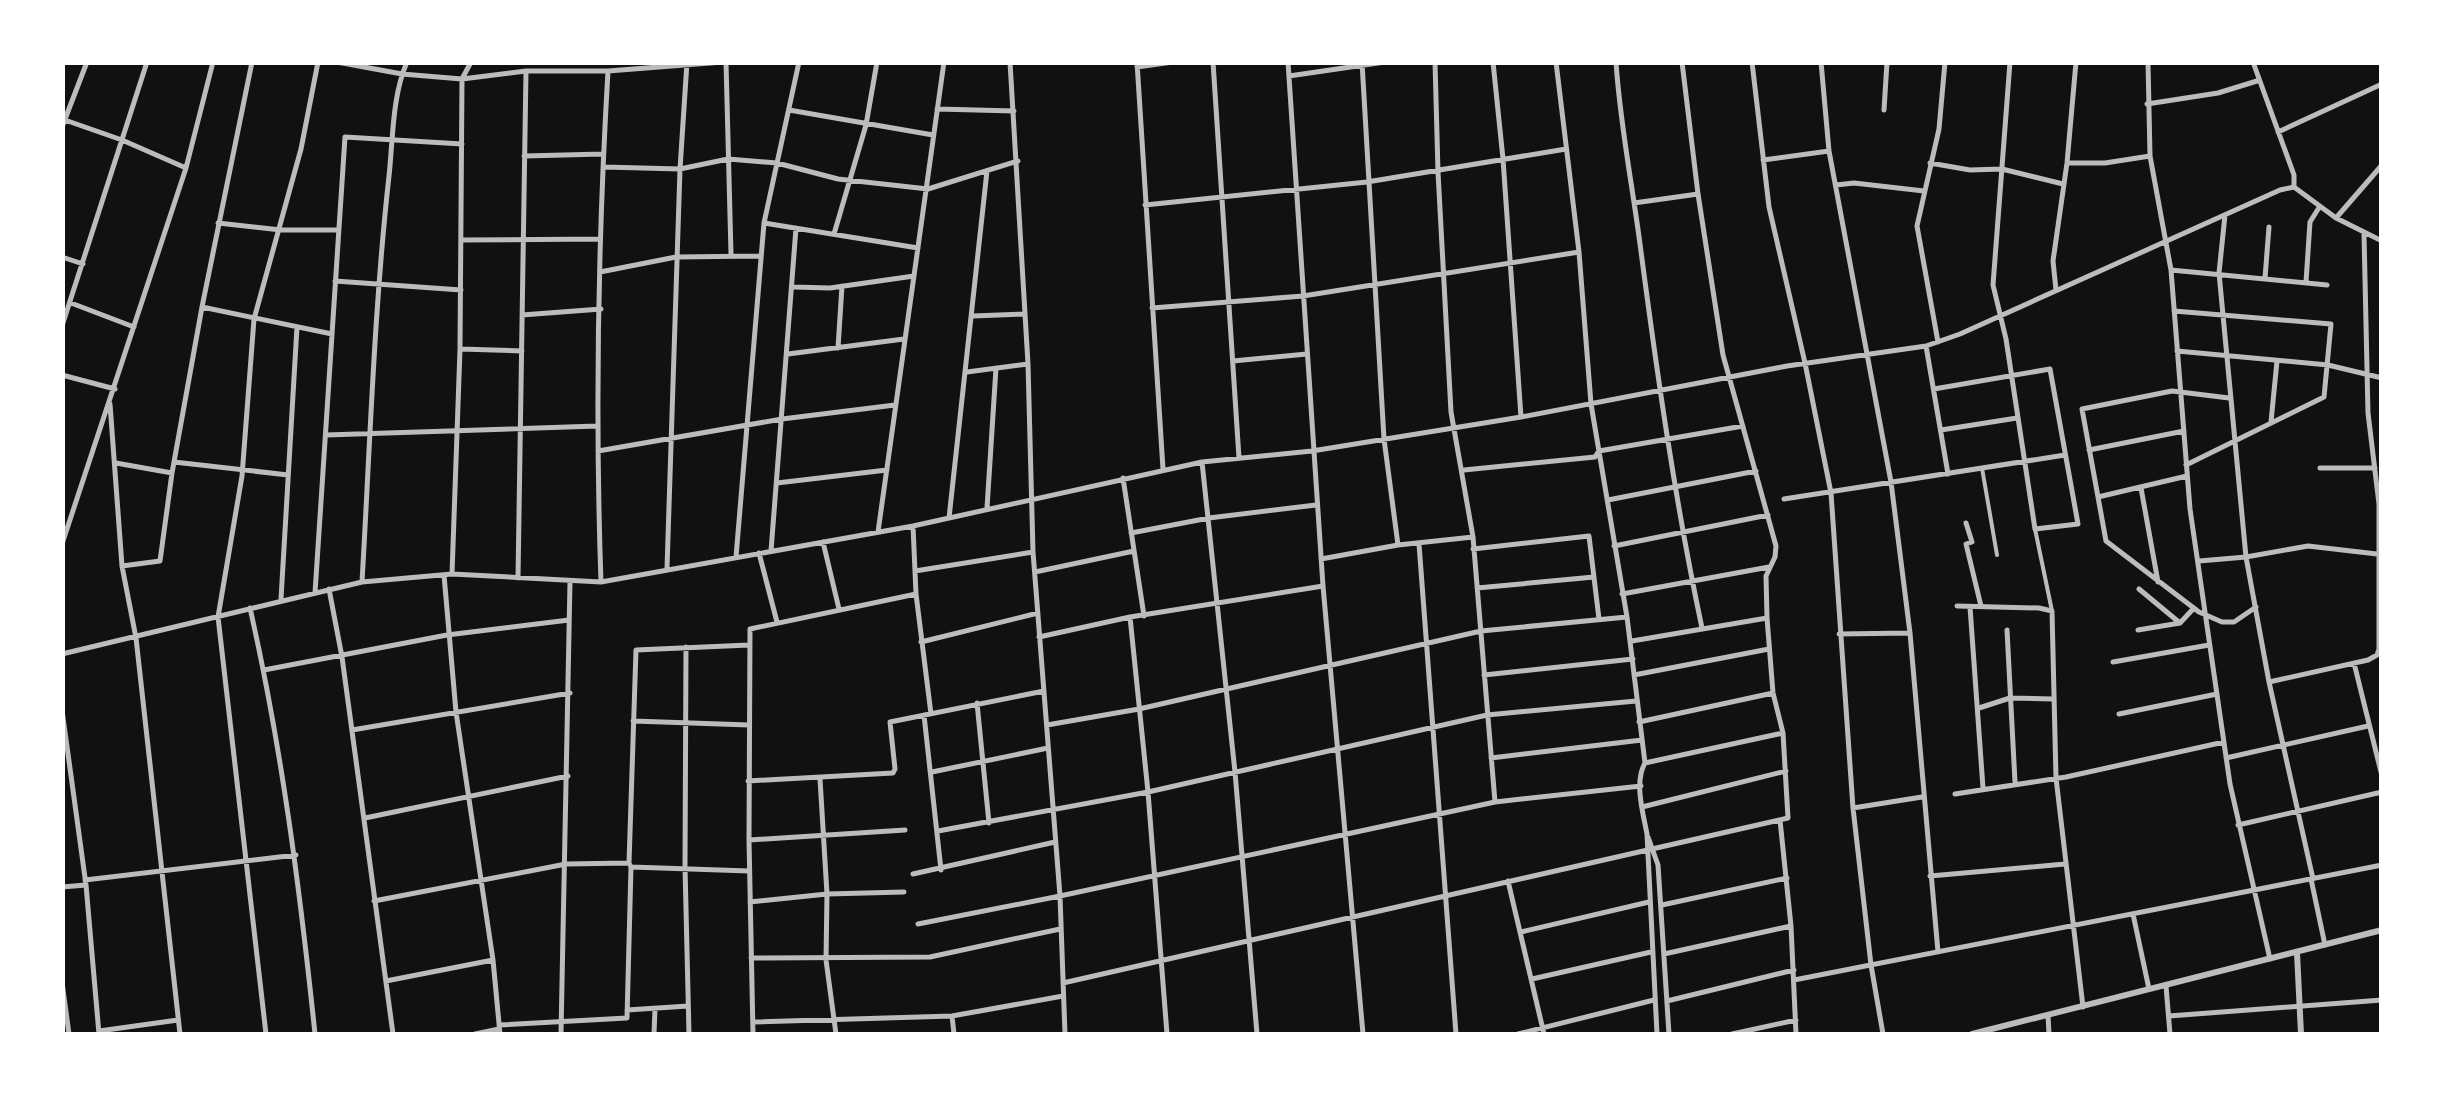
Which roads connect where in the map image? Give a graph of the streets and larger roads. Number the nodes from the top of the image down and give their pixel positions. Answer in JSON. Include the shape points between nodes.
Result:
{"nodes":[{"id":1,"x":87,"y":62,"type":"edge"},
{"id":2,"x":147,"y":62,"type":"edge"},
{"id":3,"x":213,"y":62,"type":"edge"},
{"id":4,"x":252,"y":62,"type":"edge"},
{"id":5,"x":318,"y":62,"type":"edge"},
{"id":6,"x":337,"y":62,"type":"edge"},
{"id":7,"x":407,"y":62,"type":"edge"},
{"id":8,"x":472,"y":62,"type":"edge"},
{"id":9,"x":566,"y":62,"type":"edge"},
{"id":10,"x":725,"y":62,"type":"edge"},
{"id":11,"x":799,"y":62,"type":"edge"},
{"id":12,"x":878,"y":62,"type":"edge"},
{"id":13,"x":944,"y":62,"type":"edge"},
{"id":14,"x":1010,"y":62,"type":"edge"},
{"id":15,"x":1172,"y":62,"type":"edge"},
{"id":16,"x":1213,"y":62,"type":"edge"},
{"id":17,"x":1288,"y":62,"type":"edge"},
{"id":18,"x":1384,"y":62,"type":"edge"},
{"id":19,"x":1435,"y":62,"type":"edge"},
{"id":20,"x":1493,"y":62,"type":"edge"},
{"id":21,"x":1556,"y":62,"type":"edge"},
{"id":22,"x":1616,"y":62,"type":"edge"},
{"id":23,"x":1682,"y":62,"type":"edge"},
{"id":24,"x":1752,"y":62,"type":"edge"},
{"id":25,"x":1821,"y":62,"type":"edge"},
{"id":26,"x":1887,"y":62,"type":"edge"},
{"id":27,"x":1946,"y":62,"type":"edge"},
{"id":28,"x":2010,"y":62,"type":"edge"},
{"id":29,"x":2076,"y":62,"type":"edge"},
{"id":30,"x":2148,"y":62,"type":"edge"},
{"id":31,"x":2253,"y":62,"type":"edge"},
{"id":32,"x":687,"y":63,"type":"edge"},
{"id":33,"x":1137,"y":64,"type":"edge"},
{"id":34,"x":1362,"y":64,"type":"edge"},
{"id":35,"x":526,"y":71,"type":"junction"},
{"id":36,"x":562,"y":71,"type":"junction"},
{"id":37,"x":608,"y":71,"type":"junction"},
{"id":38,"x":402,"y":74,"type":"junction"},
{"id":39,"x":1289,"y":76,"type":"junction"},
{"id":40,"x":462,"y":79,"type":"junction"},
{"id":41,"x":2258,"y":81,"type":"junction"},
{"id":42,"x":2382,"y":84,"type":"edge"},
{"id":43,"x":2148,"y":104,"type":"junction"},
{"id":44,"x":936,"y":109,"type":"junction"},
{"id":45,"x":789,"y":110,"type":"junction"},
{"id":46,"x":1884,"y":110,"type":"dead end"},
{"id":47,"x":1014,"y":111,"type":"junction"},
{"id":48,"x":64,"y":122,"type":"edge"},
{"id":49,"x":866,"y":124,"type":"junction"},
{"id":50,"x":2278,"y":132,"type":"junction"},
{"id":51,"x":933,"y":135,"type":"junction"},
{"id":52,"x":393,"y":139,"type":"junction"},
{"id":53,"x":122,"y":140,"type":"junction"},
{"id":54,"x":462,"y":144,"type":"junction"},
{"id":55,"x":1566,"y":149,"type":"junction"},
{"id":56,"x":1829,"y":151,"type":"junction"},
{"id":57,"x":603,"y":154,"type":"junction"},
{"id":58,"x":524,"y":156,"type":"junction"},
{"id":59,"x":2150,"y":156,"type":"junction"},
{"id":60,"x":728,"y":159,"type":"junction"},
{"id":61,"x":1504,"y":159,"type":"junction"},
{"id":62,"x":1762,"y":160,"type":"junction"},
{"id":63,"x":1018,"y":162,"type":"junction"},
{"id":64,"x":777,"y":163,"type":"junction"},
{"id":65,"x":2067,"y":163,"type":"junction"},
{"id":66,"x":1930,"y":164,"type":"junction"},
{"id":67,"x":602,"y":166,"type":"junction"},
{"id":68,"x":2382,"y":166,"type":"edge"},
{"id":69,"x":186,"y":168,"type":"junction"},
{"id":70,"x":680,"y":169,"type":"junction"},
{"id":71,"x":2002,"y":169,"type":"junction"},
{"id":72,"x":988,"y":171,"type":"junction"},
{"id":73,"x":1438,"y":172,"type":"junction"},
{"id":74,"x":851,"y":180,"type":"junction"},
{"id":75,"x":1367,"y":182,"type":"junction"},
{"id":76,"x":2063,"y":184,"type":"junction"},
{"id":77,"x":1836,"y":185,"type":"junction"},
{"id":78,"x":2294,"y":187,"type":"junction"},
{"id":79,"x":928,"y":189,"type":"junction"},
{"id":80,"x":1298,"y":189,"type":"junction"},
{"id":81,"x":1924,"y":191,"type":"junction"},
{"id":82,"x":1698,"y":194,"type":"junction"},
{"id":83,"x":1221,"y":200,"type":"junction"},
{"id":84,"x":1634,"y":202,"type":"junction"},
{"id":85,"x":1145,"y":206,"type":"junction"},
{"id":86,"x":2320,"y":206,"type":"junction"},
{"id":87,"x":2225,"y":214,"type":"junction"},
{"id":88,"x":2336,"y":218,"type":"junction"},
{"id":89,"x":218,"y":223,"type":"junction"},
{"id":90,"x":764,"y":223,"type":"junction"},
{"id":91,"x":2269,"y":227,"type":"dead end"},
{"id":92,"x":796,"y":228,"type":"junction"},
{"id":93,"x":2382,"y":229,"type":"edge"},
{"id":94,"x":280,"y":230,"type":"junction"},
{"id":95,"x":338,"y":230,"type":"junction"},
{"id":96,"x":834,"y":234,"type":"junction"},
{"id":97,"x":2364,"y":234,"type":"junction"},
{"id":98,"x":2167,"y":238,"type":"junction"},
{"id":99,"x":461,"y":240,"type":"junction"},
{"id":100,"x":522,"y":240,"type":"junction"},
{"id":101,"x":600,"y":240,"type":"junction"},
{"id":102,"x":2379,"y":240,"type":"edge"},
{"id":103,"x":918,"y":248,"type":"junction"},
{"id":104,"x":1579,"y":252,"type":"junction"},
{"id":105,"x":732,"y":254,"type":"junction"},
{"id":106,"x":760,"y":256,"type":"junction"},
{"id":107,"x":62,"y":257,"type":"edge"},
{"id":108,"x":676,"y":257,"type":"junction"},
{"id":109,"x":83,"y":264,"type":"junction"},
{"id":110,"x":1510,"y":264,"type":"junction"},
{"id":111,"x":2171,"y":270,"type":"junction"},
{"id":112,"x":600,"y":272,"type":"junction"},
{"id":113,"x":1443,"y":273,"type":"junction"},
{"id":114,"x":2219,"y":273,"type":"junction"},
{"id":115,"x":914,"y":276,"type":"junction"},
{"id":116,"x":2264,"y":278,"type":"junction"},
{"id":117,"x":335,"y":281,"type":"junction"},
{"id":118,"x":2306,"y":282,"type":"junction"},
{"id":119,"x":378,"y":285,"type":"junction"},
{"id":120,"x":2328,"y":285,"type":"dead end"},
{"id":121,"x":842,"y":286,"type":"junction"},
{"id":122,"x":1375,"y":286,"type":"junction"},
{"id":123,"x":794,"y":287,"type":"junction"},
{"id":124,"x":461,"y":290,"type":"junction"},
{"id":125,"x":2056,"y":290,"type":"junction"},
{"id":126,"x":1303,"y":296,"type":"junction"},
{"id":127,"x":1230,"y":302,"type":"junction"},
{"id":128,"x":72,"y":303,"type":"junction"},
{"id":129,"x":202,"y":307,"type":"junction"},
{"id":130,"x":1152,"y":308,"type":"junction"},
{"id":131,"x":601,"y":309,"type":"junction"},
{"id":132,"x":2174,"y":310,"type":"junction"},
{"id":133,"x":2222,"y":313,"type":"junction"},
{"id":134,"x":1025,"y":314,"type":"junction"},
{"id":135,"x":522,"y":315,"type":"junction"},
{"id":136,"x":2000,"y":315,"type":"junction"},
{"id":137,"x":973,"y":316,"type":"junction"},
{"id":138,"x":254,"y":319,"type":"junction"},
{"id":139,"x":62,"y":326,"type":"edge"},
{"id":140,"x":134,"y":327,"type":"junction"},
{"id":141,"x":297,"y":328,"type":"junction"},
{"id":142,"x":332,"y":334,"type":"junction"},
{"id":143,"x":904,"y":339,"type":"junction"},
{"id":144,"x":1938,"y":342,"type":"junction"},
{"id":145,"x":1926,"y":346,"type":"junction"},
{"id":146,"x":838,"y":348,"type":"junction"},
{"id":147,"x":460,"y":349,"type":"junction"},
{"id":148,"x":2177,"y":351,"type":"junction"},
{"id":149,"x":522,"y":352,"type":"junction"},
{"id":150,"x":788,"y":354,"type":"junction"},
{"id":151,"x":1307,"y":354,"type":"junction"},
{"id":152,"x":1869,"y":354,"type":"junction"},
{"id":153,"x":2226,"y":354,"type":"junction"},
{"id":154,"x":1233,"y":361,"type":"junction"},
{"id":155,"x":2277,"y":361,"type":"junction"},
{"id":156,"x":1806,"y":363,"type":"junction"},
{"id":157,"x":1028,"y":364,"type":"junction"},
{"id":158,"x":2328,"y":365,"type":"junction"},
{"id":159,"x":996,"y":368,"type":"junction"},
{"id":160,"x":967,"y":372,"type":"junction"},
{"id":161,"x":62,"y":374,"type":"edge"},
{"id":162,"x":2368,"y":376,"type":"junction"},
{"id":163,"x":2011,"y":377,"type":"junction"},
{"id":164,"x":1729,"y":378,"type":"junction"},
{"id":165,"x":2382,"y":378,"type":"edge"},
{"id":166,"x":115,"y":389,"type":"junction"},
{"id":167,"x":1934,"y":389,"type":"junction"},
{"id":168,"x":1659,"y":392,"type":"junction"},
{"id":169,"x":2179,"y":392,"type":"junction"},
{"id":170,"x":2229,"y":398,"type":"junction"},
{"id":171,"x":110,"y":404,"type":"junction"},
{"id":172,"x":1591,"y":404,"type":"junction"},
{"id":173,"x":895,"y":405,"type":"junction"},
{"id":174,"x":1521,"y":418,"type":"junction"},
{"id":175,"x":2017,"y":418,"type":"junction"},
{"id":176,"x":782,"y":419,"type":"junction"},
{"id":177,"x":2271,"y":423,"type":"junction"},
{"id":178,"x":745,"y":425,"type":"junction"},
{"id":179,"x":597,"y":426,"type":"junction"},
{"id":180,"x":1743,"y":426,"type":"junction"},
{"id":181,"x":1454,"y":427,"type":"junction"},
{"id":182,"x":522,"y":428,"type":"junction"},
{"id":183,"x":1941,"y":430,"type":"junction"},
{"id":184,"x":457,"y":431,"type":"junction"},
{"id":185,"x":2184,"y":431,"type":"junction"},
{"id":186,"x":326,"y":434,"type":"junction"},
{"id":187,"x":371,"y":434,"type":"junction"},
{"id":188,"x":1384,"y":439,"type":"junction"},
{"id":189,"x":1666,"y":439,"type":"junction"},
{"id":190,"x":673,"y":440,"type":"junction"},
{"id":191,"x":2233,"y":442,"type":"junction"},
{"id":192,"x":2090,"y":450,"type":"junction"},
{"id":193,"x":598,"y":451,"type":"junction"},
{"id":194,"x":1312,"y":451,"type":"junction"},
{"id":195,"x":1599,"y":451,"type":"junction"},
{"id":196,"x":2065,"y":454,"type":"junction"},
{"id":197,"x":1239,"y":458,"type":"junction"},
{"id":198,"x":2025,"y":461,"type":"junction"},
{"id":199,"x":174,"y":462,"type":"junction"},
{"id":200,"x":1202,"y":462,"type":"junction"},
{"id":201,"x":116,"y":464,"type":"junction"},
{"id":202,"x":2186,"y":465,"type":"junction"},
{"id":203,"x":242,"y":468,"type":"junction"},
{"id":204,"x":1982,"y":468,"type":"junction"},
{"id":205,"x":2320,"y":468,"type":"dead end"},
{"id":206,"x":2375,"y":468,"type":"junction"},
{"id":207,"x":888,"y":470,"type":"junction"},
{"id":208,"x":1163,"y":470,"type":"junction"},
{"id":209,"x":1464,"y":470,"type":"junction"},
{"id":210,"x":1756,"y":471,"type":"junction"},
{"id":211,"x":172,"y":473,"type":"junction"},
{"id":212,"x":1948,"y":474,"type":"junction"},
{"id":213,"x":288,"y":475,"type":"junction"},
{"id":214,"x":2186,"y":476,"type":"junction"},
{"id":215,"x":1123,"y":478,"type":"junction"},
{"id":216,"x":1891,"y":482,"type":"junction"},
{"id":217,"x":777,"y":483,"type":"junction"},
{"id":218,"x":1674,"y":485,"type":"junction"},
{"id":219,"x":2141,"y":488,"type":"junction"},
{"id":220,"x":1831,"y":493,"type":"junction"},
{"id":221,"x":2098,"y":497,"type":"junction"},
{"id":222,"x":1784,"y":499,"type":"dead end"},
{"id":223,"x":1608,"y":500,"type":"junction"},
{"id":224,"x":1032,"y":502,"type":"junction"},
{"id":225,"x":1317,"y":505,"type":"junction"},
{"id":226,"x":987,"y":508,"type":"junction"},
{"id":227,"x":1768,"y":515,"type":"junction"},
{"id":228,"x":949,"y":518,"type":"junction"},
{"id":229,"x":1209,"y":518,"type":"junction"},
{"id":230,"x":1966,"y":523,"type":"dead end"},
{"id":231,"x":913,"y":526,"type":"junction"},
{"id":232,"x":2035,"y":528,"type":"junction"},
{"id":233,"x":1684,"y":531,"type":"junction"},
{"id":234,"x":878,"y":532,"type":"junction"},
{"id":235,"x":1131,"y":533,"type":"junction"},
{"id":236,"x":1474,"y":537,"type":"junction"},
{"id":237,"x":823,"y":542,"type":"junction"},
{"id":238,"x":62,"y":544,"type":"edge"},
{"id":239,"x":1419,"y":544,"type":"junction"},
{"id":240,"x":1398,"y":545,"type":"junction"},
{"id":241,"x":1614,"y":546,"type":"junction"},
{"id":242,"x":1473,"y":549,"type":"junction"},
{"id":243,"x":1134,"y":551,"type":"junction"},
{"id":244,"x":771,"y":552,"type":"junction"},
{"id":245,"x":1033,"y":552,"type":"junction"},
{"id":246,"x":759,"y":554,"type":"junction"},
{"id":247,"x":2376,"y":554,"type":"junction"},
{"id":248,"x":1997,"y":556,"type":"dead end"},
{"id":249,"x":2246,"y":557,"type":"junction"},
{"id":250,"x":736,"y":558,"type":"junction"},
{"id":251,"x":1321,"y":559,"type":"junction"},
{"id":252,"x":2199,"y":561,"type":"junction"},
{"id":253,"x":122,"y":566,"type":"junction"},
{"id":254,"x":1769,"y":567,"type":"junction"},
{"id":255,"x":667,"y":568,"type":"junction"},
{"id":256,"x":915,"y":571,"type":"junction"},
{"id":257,"x":1034,"y":572,"type":"junction"},
{"id":258,"x":444,"y":574,"type":"junction"},
{"id":259,"x":452,"y":574,"type":"junction"},
{"id":260,"x":1594,"y":577,"type":"junction"},
{"id":261,"x":518,"y":579,"type":"junction"},
{"id":262,"x":1692,"y":580,"type":"junction"},
{"id":263,"x":362,"y":582,"type":"junction"},
{"id":264,"x":570,"y":582,"type":"junction"},
{"id":265,"x":600,"y":582,"type":"junction"},
{"id":266,"x":2158,"y":582,"type":"junction"},
{"id":267,"x":1323,"y":586,"type":"junction"},
{"id":268,"x":1476,"y":588,"type":"junction"},
{"id":269,"x":330,"y":589,"type":"junction"},
{"id":270,"x":2139,"y":589,"type":"dead end"},
{"id":271,"x":315,"y":593,"type":"junction"},
{"id":272,"x":916,"y":594,"type":"junction"},
{"id":273,"x":1622,"y":594,"type":"junction"},
{"id":274,"x":281,"y":600,"type":"junction"},
{"id":275,"x":1218,"y":603,"type":"junction"},
{"id":276,"x":1957,"y":606,"type":"dead end"},
{"id":277,"x":1970,"y":606,"type":"junction"},
{"id":278,"x":1980,"y":606,"type":"junction"},
{"id":279,"x":2256,"y":607,"type":"junction"},
{"id":280,"x":250,"y":608,"type":"junction"},
{"id":281,"x":2194,"y":608,"type":"junction"},
{"id":282,"x":839,"y":610,"type":"junction"},
{"id":283,"x":2052,"y":611,"type":"junction"},
{"id":284,"x":1038,"y":613,"type":"junction"},
{"id":285,"x":1144,"y":616,"type":"junction"},
{"id":286,"x":218,"y":617,"type":"junction"},
{"id":287,"x":1130,"y":617,"type":"junction"},
{"id":288,"x":1627,"y":617,"type":"junction"},
{"id":289,"x":2207,"y":617,"type":"junction"},
{"id":290,"x":1767,"y":618,"type":"junction"},
{"id":291,"x":1599,"y":619,"type":"junction"},
{"id":292,"x":570,"y":620,"type":"junction"},
{"id":293,"x":778,"y":622,"type":"junction"},
{"id":294,"x":2180,"y":623,"type":"junction"},
{"id":295,"x":1702,"y":628,"type":"junction"},
{"id":296,"x":2007,"y":630,"type":"dead end"},
{"id":297,"x":2138,"y":630,"type":"dead end"},
{"id":298,"x":1480,"y":632,"type":"junction"},
{"id":299,"x":1910,"y":633,"type":"junction"},
{"id":300,"x":1839,"y":634,"type":"junction"},
{"id":301,"x":447,"y":635,"type":"junction"},
{"id":302,"x":1039,"y":637,"type":"junction"},
{"id":303,"x":136,"y":638,"type":"junction"},
{"id":304,"x":1631,"y":641,"type":"junction"},
{"id":305,"x":921,"y":642,"type":"junction"},
{"id":306,"x":1428,"y":644,"type":"junction"},
{"id":307,"x":749,"y":645,"type":"junction"},
{"id":308,"x":2209,"y":645,"type":"junction"},
{"id":309,"x":686,"y":647,"type":"junction"},
{"id":310,"x":1768,"y":649,"type":"junction"},
{"id":311,"x":62,"y":654,"type":"edge"},
{"id":312,"x":342,"y":657,"type":"junction"},
{"id":313,"x":1633,"y":658,"type":"junction"},
{"id":314,"x":2113,"y":662,"type":"dead end"},
{"id":315,"x":2354,"y":663,"type":"junction"},
{"id":316,"x":1331,"y":666,"type":"junction"},
{"id":317,"x":264,"y":670,"type":"junction"},
{"id":318,"x":1484,"y":675,"type":"junction"},
{"id":319,"x":1633,"y":675,"type":"junction"},
{"id":320,"x":2269,"y":682,"type":"junction"},
{"id":321,"x":1226,"y":688,"type":"junction"},
{"id":322,"x":1044,"y":691,"type":"junction"},
{"id":323,"x":1773,"y":693,"type":"junction"},
{"id":324,"x":570,"y":694,"type":"junction"},
{"id":325,"x":2217,"y":694,"type":"junction"},
{"id":326,"x":2010,"y":698,"type":"junction"},
{"id":327,"x":2053,"y":700,"type":"junction"},
{"id":328,"x":1636,"y":701,"type":"junction"},
{"id":329,"x":977,"y":704,"type":"junction"},
{"id":330,"x":1978,"y":708,"type":"junction"},
{"id":331,"x":1140,"y":709,"type":"junction"},
{"id":332,"x":62,"y":710,"type":"edge"},
{"id":333,"x":456,"y":712,"type":"junction"},
{"id":334,"x":927,"y":714,"type":"junction"},
{"id":335,"x":2119,"y":714,"type":"dead end"},
{"id":336,"x":1487,"y":715,"type":"junction"},
{"id":337,"x":633,"y":721,"type":"junction"},
{"id":338,"x":686,"y":722,"type":"junction"},
{"id":339,"x":1638,"y":722,"type":"junction"},
{"id":340,"x":748,"y":725,"type":"junction"},
{"id":341,"x":1046,"y":725,"type":"junction"},
{"id":342,"x":2368,"y":726,"type":"junction"},
{"id":343,"x":1435,"y":727,"type":"junction"},
{"id":344,"x":352,"y":730,"type":"junction"},
{"id":345,"x":1782,"y":733,"type":"junction"},
{"id":346,"x":1642,"y":740,"type":"junction"},
{"id":347,"x":2224,"y":742,"type":"junction"},
{"id":348,"x":2283,"y":746,"type":"junction"},
{"id":349,"x":1048,"y":748,"type":"junction"},
{"id":350,"x":1338,"y":749,"type":"junction"},
{"id":351,"x":1490,"y":758,"type":"junction"},
{"id":352,"x":2226,"y":758,"type":"junction"},
{"id":353,"x":984,"y":760,"type":"junction"},
{"id":354,"x":1645,"y":763,"type":"junction"},
{"id":355,"x":1786,"y":771,"type":"junction"},
{"id":356,"x":932,"y":772,"type":"junction"},
{"id":357,"x":1235,"y":772,"type":"junction"},
{"id":358,"x":568,"y":776,"type":"junction"},
{"id":359,"x":2382,"y":776,"type":"edge"},
{"id":360,"x":2056,"y":778,"type":"junction"},
{"id":361,"x":820,"y":779,"type":"junction"},
{"id":362,"x":748,"y":780,"type":"junction"},
{"id":363,"x":2015,"y":782,"type":"junction"},
{"id":364,"x":1641,"y":786,"type":"junction"},
{"id":365,"x":1983,"y":788,"type":"junction"},
{"id":366,"x":1148,"y":792,"type":"junction"},
{"id":367,"x":2382,"y":792,"type":"edge"},
{"id":368,"x":1955,"y":794,"type":"dead end"},
{"id":369,"x":1922,"y":797,"type":"junction"},
{"id":370,"x":468,"y":798,"type":"junction"},
{"id":371,"x":1495,"y":802,"type":"junction"},
{"id":372,"x":1642,"y":806,"type":"junction"},
{"id":373,"x":1853,"y":808,"type":"junction"},
{"id":374,"x":1052,"y":810,"type":"junction"},
{"id":375,"x":2297,"y":812,"type":"junction"},
{"id":376,"x":1439,"y":814,"type":"junction"},
{"id":377,"x":364,"y":818,"type":"junction"},
{"id":378,"x":1784,"y":819,"type":"junction"},
{"id":379,"x":989,"y":822,"type":"junction"},
{"id":380,"x":2238,"y":826,"type":"junction"},
{"id":381,"x":905,"y":830,"type":"dead end"},
{"id":382,"x":938,"y":831,"type":"junction"},
{"id":383,"x":1344,"y":834,"type":"junction"},
{"id":384,"x":1646,"y":834,"type":"junction"},
{"id":385,"x":824,"y":836,"type":"junction"},
{"id":386,"x":748,"y":840,"type":"junction"},
{"id":387,"x":1055,"y":842,"type":"junction"},
{"id":388,"x":1654,"y":848,"type":"junction"},
{"id":389,"x":1646,"y":850,"type":"junction"},
{"id":390,"x":296,"y":855,"type":"junction"},
{"id":391,"x":1241,"y":856,"type":"junction"},
{"id":392,"x":246,"y":860,"type":"junction"},
{"id":393,"x":566,"y":864,"type":"junction"},
{"id":394,"x":2064,"y":864,"type":"junction"},
{"id":395,"x":630,"y":865,"type":"junction"},
{"id":396,"x":2382,"y":866,"type":"edge"},
{"id":397,"x":685,"y":867,"type":"junction"},
{"id":398,"x":164,"y":870,"type":"junction"},
{"id":399,"x":941,"y":870,"type":"junction"},
{"id":400,"x":749,"y":871,"type":"junction"},
{"id":401,"x":914,"y":874,"type":"dead end"},
{"id":402,"x":1154,"y":876,"type":"junction"},
{"id":403,"x":1930,"y":876,"type":"junction"},
{"id":404,"x":481,"y":878,"type":"junction"},
{"id":405,"x":1786,"y":878,"type":"junction"},
{"id":406,"x":2312,"y":879,"type":"junction"},
{"id":407,"x":1508,"y":881,"type":"junction"},
{"id":408,"x":85,"y":882,"type":"junction"},
{"id":409,"x":62,"y":887,"type":"edge"},
{"id":410,"x":2253,"y":890,"type":"junction"},
{"id":411,"x":904,"y":892,"type":"dead end"},
{"id":412,"x":826,"y":894,"type":"junction"},
{"id":413,"x":1060,"y":896,"type":"junction"},
{"id":414,"x":1446,"y":898,"type":"junction"},
{"id":415,"x":374,"y":901,"type":"junction"},
{"id":416,"x":750,"y":902,"type":"junction"},
{"id":417,"x":1649,"y":902,"type":"junction"},
{"id":418,"x":1661,"y":906,"type":"junction"},
{"id":419,"x":2133,"y":914,"type":"junction"},
{"id":420,"x":1353,"y":919,"type":"junction"},
{"id":421,"x":918,"y":924,"type":"dead end"},
{"id":422,"x":1791,"y":926,"type":"junction"},
{"id":423,"x":2074,"y":926,"type":"junction"},
{"id":424,"x":1060,"y":929,"type":"junction"},
{"id":425,"x":2382,"y":930,"type":"edge"},
{"id":426,"x":1521,"y":932,"type":"junction"},
{"id":427,"x":1249,"y":940,"type":"junction"},
{"id":428,"x":2325,"y":945,"type":"junction"},
{"id":429,"x":1652,"y":952,"type":"junction"},
{"id":430,"x":1938,"y":952,"type":"junction"},
{"id":431,"x":2297,"y":953,"type":"junction"},
{"id":432,"x":1664,"y":954,"type":"junction"},
{"id":433,"x":751,"y":958,"type":"junction"},
{"id":434,"x":493,"y":960,"type":"junction"},
{"id":435,"x":826,"y":960,"type":"junction"},
{"id":436,"x":2270,"y":960,"type":"junction"},
{"id":437,"x":1161,"y":962,"type":"junction"},
{"id":438,"x":1871,"y":965,"type":"junction"},
{"id":439,"x":1794,"y":970,"type":"junction"},
{"id":440,"x":1532,"y":979,"type":"junction"},
{"id":441,"x":1794,"y":980,"type":"junction"},
{"id":442,"x":62,"y":982,"type":"edge"},
{"id":443,"x":386,"y":982,"type":"junction"},
{"id":444,"x":1063,"y":983,"type":"junction"},
{"id":445,"x":2166,"y":986,"type":"junction"},
{"id":446,"x":2149,"y":990,"type":"junction"},
{"id":447,"x":1064,"y":996,"type":"junction"},
{"id":448,"x":1654,"y":1000,"type":"junction"},
{"id":449,"x":2382,"y":1000,"type":"edge"},
{"id":450,"x":1667,"y":1001,"type":"junction"},
{"id":451,"x":2301,"y":1005,"type":"junction"},
{"id":452,"x":688,"y":1006,"type":"junction"},
{"id":453,"x":2084,"y":1007,"type":"junction"},
{"id":454,"x":654,"y":1010,"type":"junction"},
{"id":455,"x":627,"y":1014,"type":"junction"},
{"id":456,"x":2048,"y":1015,"type":"junction"},
{"id":457,"x":952,"y":1016,"type":"junction"},
{"id":458,"x":2169,"y":1016,"type":"junction"},
{"id":459,"x":836,"y":1018,"type":"junction"},
{"id":460,"x":178,"y":1020,"type":"junction"},
{"id":461,"x":1796,"y":1020,"type":"junction"},
{"id":462,"x":561,"y":1022,"type":"junction"},
{"id":463,"x":752,"y":1022,"type":"junction"},
{"id":464,"x":499,"y":1030,"type":"edge"},
{"id":465,"x":1543,"y":1031,"type":"edge"},
{"id":466,"x":99,"y":1033,"type":"edge"},
{"id":467,"x":69,"y":1034,"type":"edge"},
{"id":468,"x":90,"y":1034,"type":"edge"},
{"id":469,"x":180,"y":1034,"type":"edge"},
{"id":470,"x":266,"y":1034,"type":"edge"},
{"id":471,"x":315,"y":1034,"type":"edge"},
{"id":472,"x":393,"y":1034,"type":"edge"},
{"id":473,"x":474,"y":1034,"type":"edge"},
{"id":474,"x":561,"y":1034,"type":"edge"},
{"id":475,"x":654,"y":1034,"type":"edge"},
{"id":476,"x":689,"y":1034,"type":"edge"},
{"id":477,"x":753,"y":1034,"type":"edge"},
{"id":478,"x":836,"y":1034,"type":"edge"},
{"id":479,"x":954,"y":1034,"type":"edge"},
{"id":480,"x":1065,"y":1034,"type":"edge"},
{"id":481,"x":1167,"y":1034,"type":"edge"},
{"id":482,"x":1258,"y":1034,"type":"edge"},
{"id":483,"x":1363,"y":1034,"type":"edge"},
{"id":484,"x":1456,"y":1034,"type":"edge"},
{"id":485,"x":1518,"y":1034,"type":"edge"},
{"id":486,"x":1656,"y":1034,"type":"edge"},
{"id":487,"x":1668,"y":1034,"type":"edge"},
{"id":488,"x":1732,"y":1034,"type":"edge"},
{"id":489,"x":1796,"y":1034,"type":"edge"},
{"id":490,"x":1883,"y":1034,"type":"edge"},
{"id":491,"x":1972,"y":1034,"type":"edge"},
{"id":492,"x":2049,"y":1034,"type":"edge"},
{"id":493,"x":2170,"y":1034,"type":"edge"},
{"id":494,"x":2302,"y":1034,"type":"edge"}],
"edges":[{"from":1,"to":48,"type":"street"},
{"from":2,"to":53,"type":"street"},
{"from":3,"to":69,"type":"street"},
{"from":4,"to":89,"type":"street"},
{"from":5,"to":94,"type":"street"},
{"from":6,"to":38,"type":"street"},
{"from":7,"to":38,"type":"street"},
{"from":8,"to":40,"type":"street"},
{"from":9,"to":36,"type":"street"},
{"from":10,"to":32,"type":"street"},
{"from":10,"to":60,"type":"street"},
{"from":11,"to":45,"type":"street"},
{"from":12,"to":49,"type":"street"},
{"from":13,"to":44,"type":"street"},
{"from":14,"to":47,"type":"street"},
{"from":15,"to":33,"type":"street"},
{"from":16,"to":83,"type":"street"},
{"from":17,"to":39,"type":"street"},
{"from":18,"to":34,"type":"street"},
{"from":19,"to":73,"type":"street"},
{"from":20,"to":61,"type":"street"},
{"from":21,"to":55,"type":"street"},
{"from":22,"to":84,"type":"street"},
{"from":23,"to":82,"type":"street"},
{"from":24,"to":62,"type":"street"},
{"from":25,"to":56,"type":"street"},
{"from":26,"to":46,"type":"street"},
{"from":27,"to":66,"type":"street"},
{"from":28,"to":71,"type":"street"},
{"from":29,"to":65,"type":"street"},
{"from":30,"to":43,"type":"street"},
{"from":31,"to":41,"type":"street"},
{"from":32,"to":37,"type":"street"},
{"from":32,"to":70,"type":"street"},
{"from":33,"to":85,"type":"street"},
{"from":34,"to":39,"type":"street"},
{"from":34,"to":75,"type":"street"},
{"from":35,"to":36,"type":"street"},
{"from":35,"to":40,"type":"street"},
{"from":35,"to":58,"type":"street"},
{"from":36,"to":37,"type":"street"},
{"from":37,"to":57,"type":"street"},
{"from":38,"to":40,"type":"street"},
{"from":38,"to":52,"type":"street"},
{"from":39,"to":80,"type":"street"},
{"from":40,"to":54,"type":"street"},
{"from":41,"to":43,"type":"street"},
{"from":41,"to":50,"type":"street"},
{"from":42,"to":50,"type":"street"},
{"from":43,"to":59,"type":"street"},
{"from":44,"to":47,"type":"street"},
{"from":44,"to":51,"type":"street"},
{"from":45,"to":49,"type":"street"},
{"from":45,"to":64,"type":"street"},
{"from":47,"to":63,"type":"street"},
{"from":48,"to":53,"type":"street"},
{"from":49,"to":51,"type":"street"},
{"from":49,"to":74,"type":"street"},
{"from":50,"to":78,"type":"street"},
{"from":51,"to":79,"type":"street"},
{"from":52,"to":54,"type":"street"},
{"from":52,"to":95,"type":"street","via":[[345,138]]},
{"from":52,"to":119,"type":"street"},
{"from":53,"to":69,"type":"street"},
{"from":53,"to":109,"type":"street"},
{"from":54,"to":99,"type":"street"},
{"from":55,"to":61,"type":"street"},
{"from":55,"to":104,"type":"street"},
{"from":56,"to":62,"type":"street"},
{"from":56,"to":77,"type":"street"},
{"from":57,"to":58,"type":"street"},
{"from":57,"to":67,"type":"street"},
{"from":58,"to":100,"type":"street"},
{"from":59,"to":65,"type":"street"},
{"from":59,"to":98,"type":"street"},
{"from":60,"to":64,"type":"street"},
{"from":60,"to":70,"type":"street"},
{"from":60,"to":105,"type":"street"},
{"from":61,"to":73,"type":"street"},
{"from":61,"to":110,"type":"street"},
{"from":62,"to":156,"type":"street"},
{"from":63,"to":72,"type":"street"},
{"from":63,"to":134,"type":"street"},
{"from":64,"to":74,"type":"street"},
{"from":64,"to":90,"type":"street"},
{"from":65,"to":76,"type":"street"},
{"from":66,"to":71,"type":"street"},
{"from":66,"to":81,"type":"street"},
{"from":67,"to":70,"type":"street"},
{"from":67,"to":101,"type":"street"},
{"from":68,"to":88,"type":"street"},
{"from":69,"to":140,"type":"street"},
{"from":70,"to":108,"type":"street"},
{"from":71,"to":76,"type":"street"},
{"from":71,"to":136,"type":"street","via":[[1993,272]]},
{"from":72,"to":79,"type":"street"},
{"from":72,"to":137,"type":"street"},
{"from":73,"to":75,"type":"street"},
{"from":73,"to":113,"type":"street"},
{"from":74,"to":79,"type":"street"},
{"from":74,"to":96,"type":"street"},
{"from":75,"to":80,"type":"street"},
{"from":75,"to":122,"type":"street"},
{"from":76,"to":125,"type":"street"},
{"from":77,"to":81,"type":"street"},
{"from":77,"to":152,"type":"street"},
{"from":78,"to":86,"type":"street"},
{"from":78,"to":87,"type":"street"},
{"from":79,"to":103,"type":"street"},
{"from":80,"to":83,"type":"street"},
{"from":80,"to":126,"type":"street"},
{"from":81,"to":144,"type":"street","via":[[1917,226]]},
{"from":82,"to":84,"type":"street"},
{"from":82,"to":164,"type":"street"},
{"from":83,"to":85,"type":"street"},
{"from":83,"to":127,"type":"street"},
{"from":84,"to":168,"type":"street"},
{"from":85,"to":130,"type":"street"},
{"from":86,"to":88,"type":"street"},
{"from":86,"to":118,"type":"street","via":[[2310,222]]},
{"from":87,"to":98,"type":"street"},
{"from":87,"to":114,"type":"street"},
{"from":88,"to":97,"type":"street"},
{"from":89,"to":94,"type":"street"},
{"from":89,"to":129,"type":"street"},
{"from":90,"to":92,"type":"street"},
{"from":90,"to":106,"type":"street"},
{"from":91,"to":116,"type":"street"},
{"from":92,"to":96,"type":"street"},
{"from":92,"to":123,"type":"street"},
{"from":93,"to":102,"type":"street"},
{"from":94,"to":95,"type":"street"},
{"from":94,"to":138,"type":"street"},
{"from":95,"to":117,"type":"street"},
{"from":96,"to":103,"type":"street"},
{"from":97,"to":102,"type":"street"},
{"from":97,"to":162,"type":"street"},
{"from":98,"to":111,"type":"street"},
{"from":98,"to":125,"type":"street"},
{"from":99,"to":100,"type":"street"},
{"from":99,"to":124,"type":"street"},
{"from":100,"to":101,"type":"street"},
{"from":100,"to":135,"type":"street"},
{"from":101,"to":112,"type":"street"},
{"from":103,"to":115,"type":"street"},
{"from":104,"to":110,"type":"street"},
{"from":104,"to":172,"type":"street"},
{"from":105,"to":106,"type":"street"},
{"from":105,"to":108,"type":"street"},
{"from":106,"to":178,"type":"street"},
{"from":107,"to":109,"type":"street"},
{"from":108,"to":112,"type":"street"},
{"from":108,"to":190,"type":"street"},
{"from":109,"to":128,"type":"street"},
{"from":110,"to":113,"type":"street"},
{"from":110,"to":174,"type":"street"},
{"from":111,"to":114,"type":"street"},
{"from":111,"to":132,"type":"street"},
{"from":112,"to":131,"type":"street"},
{"from":113,"to":122,"type":"street"},
{"from":113,"to":181,"type":"street"},
{"from":114,"to":116,"type":"street"},
{"from":114,"to":133,"type":"street"},
{"from":115,"to":121,"type":"street"},
{"from":115,"to":143,"type":"street"},
{"from":116,"to":118,"type":"street"},
{"from":117,"to":119,"type":"street"},
{"from":117,"to":142,"type":"street"},
{"from":118,"to":120,"type":"street"},
{"from":119,"to":124,"type":"street"},
{"from":119,"to":187,"type":"street"},
{"from":121,"to":123,"type":"street"},
{"from":121,"to":146,"type":"street"},
{"from":122,"to":126,"type":"street"},
{"from":122,"to":188,"type":"street"},
{"from":123,"to":150,"type":"street"},
{"from":124,"to":147,"type":"street"},
{"from":125,"to":136,"type":"street"},
{"from":126,"to":127,"type":"street"},
{"from":126,"to":151,"type":"street"},
{"from":127,"to":130,"type":"street"},
{"from":127,"to":154,"type":"street"},
{"from":128,"to":139,"type":"street"},
{"from":128,"to":140,"type":"street"},
{"from":129,"to":138,"type":"street"},
{"from":129,"to":199,"type":"street"},
{"from":130,"to":208,"type":"street"},
{"from":131,"to":135,"type":"street"},
{"from":131,"to":179,"type":"street"},
{"from":132,"to":133,"type":"street"},
{"from":132,"to":148,"type":"street"},
{"from":133,"to":153,"type":"street"},
{"from":133,"to":158,"type":"street","via":[[2331,324]]},
{"from":134,"to":137,"type":"street"},
{"from":134,"to":157,"type":"street"},
{"from":135,"to":149,"type":"street"},
{"from":136,"to":144,"type":"street"},
{"from":136,"to":163,"type":"street"},
{"from":137,"to":160,"type":"street"},
{"from":138,"to":141,"type":"street"},
{"from":138,"to":203,"type":"street"},
{"from":140,"to":166,"type":"street"},
{"from":141,"to":142,"type":"street"},
{"from":141,"to":213,"type":"street"},
{"from":142,"to":186,"type":"street"},
{"from":143,"to":146,"type":"street"},
{"from":143,"to":173,"type":"street"},
{"from":144,"to":145,"type":"street"},
{"from":145,"to":152,"type":"street"},
{"from":145,"to":167,"type":"street"},
{"from":146,"to":150,"type":"street"},
{"from":147,"to":149,"type":"street"},
{"from":147,"to":184,"type":"street"},
{"from":148,"to":153,"type":"street"},
{"from":148,"to":169,"type":"street"},
{"from":149,"to":182,"type":"street"},
{"from":150,"to":176,"type":"street"},
{"from":151,"to":154,"type":"street"},
{"from":151,"to":194,"type":"street"},
{"from":152,"to":156,"type":"street"},
{"from":152,"to":216,"type":"street"},
{"from":153,"to":155,"type":"street"},
{"from":153,"to":170,"type":"street"},
{"from":154,"to":197,"type":"street"},
{"from":155,"to":158,"type":"street"},
{"from":155,"to":177,"type":"street"},
{"from":156,"to":164,"type":"street"},
{"from":156,"to":220,"type":"street"},
{"from":157,"to":159,"type":"street"},
{"from":157,"to":224,"type":"street"},
{"from":158,"to":162,"type":"street"},
{"from":158,"to":177,"type":"street","via":[[2324,397]]},
{"from":159,"to":160,"type":"street"},
{"from":159,"to":226,"type":"street"},
{"from":160,"to":228,"type":"street"},
{"from":161,"to":166,"type":"street"},
{"from":162,"to":165,"type":"street"},
{"from":162,"to":206,"type":"street"},
{"from":163,"to":167,"type":"street"},
{"from":163,"to":175,"type":"street"},
{"from":163,"to":196,"type":"street","via":[[2050,369]]},
{"from":164,"to":168,"type":"street"},
{"from":164,"to":180,"type":"street"},
{"from":166,"to":171,"type":"street"},
{"from":167,"to":183,"type":"street"},
{"from":168,"to":172,"type":"street"},
{"from":168,"to":189,"type":"street"},
{"from":169,"to":170,"type":"street"},
{"from":169,"to":185,"type":"street"},
{"from":169,"to":192,"type":"street","via":[[2082,408]]},
{"from":170,"to":191,"type":"street"},
{"from":171,"to":201,"type":"street"},
{"from":171,"to":238,"type":"street"},
{"from":172,"to":174,"type":"street"},
{"from":172,"to":195,"type":"street"},
{"from":173,"to":176,"type":"street"},
{"from":173,"to":207,"type":"street"},
{"from":174,"to":181,"type":"street"},
{"from":175,"to":183,"type":"street"},
{"from":175,"to":198,"type":"street"},
{"from":176,"to":178,"type":"street"},
{"from":176,"to":217,"type":"street"},
{"from":177,"to":191,"type":"street"},
{"from":178,"to":190,"type":"street"},
{"from":178,"to":250,"type":"street"},
{"from":179,"to":182,"type":"street"},
{"from":179,"to":193,"type":"street"},
{"from":180,"to":189,"type":"street"},
{"from":180,"to":210,"type":"street"},
{"from":181,"to":188,"type":"street"},
{"from":181,"to":209,"type":"street"},
{"from":182,"to":184,"type":"street"},
{"from":182,"to":261,"type":"street"},
{"from":183,"to":212,"type":"street"},
{"from":184,"to":187,"type":"street"},
{"from":184,"to":259,"type":"street"},
{"from":185,"to":192,"type":"street"},
{"from":185,"to":202,"type":"street"},
{"from":186,"to":187,"type":"street"},
{"from":186,"to":271,"type":"street"},
{"from":187,"to":263,"type":"street"},
{"from":188,"to":194,"type":"street"},
{"from":188,"to":240,"type":"street"},
{"from":189,"to":195,"type":"street"},
{"from":189,"to":218,"type":"street"},
{"from":190,"to":193,"type":"street"},
{"from":190,"to":255,"type":"street"},
{"from":191,"to":202,"type":"street"},
{"from":191,"to":249,"type":"street"},
{"from":192,"to":221,"type":"street"},
{"from":193,"to":265,"type":"street"},
{"from":194,"to":197,"type":"street"},
{"from":194,"to":225,"type":"street"},
{"from":195,"to":209,"type":"street","via":[[1595,458]]},
{"from":195,"to":223,"type":"street"},
{"from":196,"to":198,"type":"street"},
{"from":196,"to":232,"type":"street","via":[[2078,524]]},
{"from":197,"to":200,"type":"street"},
{"from":198,"to":204,"type":"street"},
{"from":198,"to":232,"type":"street"},
{"from":199,"to":203,"type":"street"},
{"from":199,"to":211,"type":"street"},
{"from":200,"to":208,"type":"street"},
{"from":200,"to":229,"type":"street"},
{"from":201,"to":211,"type":"street"},
{"from":201,"to":253,"type":"street"},
{"from":202,"to":214,"type":"street"},
{"from":203,"to":213,"type":"street"},
{"from":203,"to":286,"type":"street"},
{"from":204,"to":212,"type":"street"},
{"from":204,"to":248,"type":"street"},
{"from":205,"to":206,"type":"street"},
{"from":206,"to":247,"type":"street"},
{"from":207,"to":217,"type":"street"},
{"from":207,"to":234,"type":"street"},
{"from":208,"to":215,"type":"street"},
{"from":209,"to":236,"type":"street"},
{"from":210,"to":218,"type":"street"},
{"from":210,"to":227,"type":"street"},
{"from":211,"to":253,"type":"street","via":[[160,561]]},
{"from":212,"to":216,"type":"street"},
{"from":213,"to":274,"type":"street"},
{"from":214,"to":219,"type":"street"},
{"from":214,"to":252,"type":"street"},
{"from":215,"to":224,"type":"street"},
{"from":215,"to":235,"type":"street"},
{"from":216,"to":220,"type":"street"},
{"from":216,"to":299,"type":"street"},
{"from":217,"to":244,"type":"street"},
{"from":218,"to":223,"type":"street"},
{"from":218,"to":233,"type":"street"},
{"from":219,"to":221,"type":"street"},
{"from":219,"to":266,"type":"street"},
{"from":220,"to":222,"type":"street"},
{"from":220,"to":300,"type":"street"},
{"from":221,"to":266,"type":"street","via":[[2106,541]]},
{"from":223,"to":241,"type":"street"},
{"from":224,"to":226,"type":"street"},
{"from":224,"to":245,"type":"street"},
{"from":225,"to":229,"type":"street"},
{"from":225,"to":251,"type":"street"},
{"from":226,"to":228,"type":"street"},
{"from":227,"to":233,"type":"street"},
{"from":227,"to":254,"type":"street","via":[[1776,546]]},
{"from":228,"to":231,"type":"street"},
{"from":229,"to":235,"type":"street"},
{"from":229,"to":275,"type":"street"},
{"from":230,"to":278,"type":"street"},
{"from":231,"to":234,"type":"street"},
{"from":231,"to":256,"type":"street"},
{"from":232,"to":283,"type":"street"},
{"from":233,"to":241,"type":"street"},
{"from":233,"to":262,"type":"street"},
{"from":234,"to":237,"type":"street"},
{"from":235,"to":243,"type":"street"},
{"from":236,"to":239,"type":"street"},
{"from":236,"to":242,"type":"street"},
{"from":237,"to":244,"type":"street"},
{"from":237,"to":282,"type":"street"},
{"from":239,"to":240,"type":"street"},
{"from":239,"to":306,"type":"street"},
{"from":240,"to":251,"type":"street"},
{"from":241,"to":273,"type":"street"},
{"from":242,"to":260,"type":"street","via":[[1589,536]]},
{"from":242,"to":268,"type":"street"},
{"from":243,"to":257,"type":"street"},
{"from":243,"to":285,"type":"street"},
{"from":244,"to":246,"type":"street"},
{"from":245,"to":256,"type":"street"},
{"from":245,"to":257,"type":"street"},
{"from":246,"to":250,"type":"street"},
{"from":246,"to":293,"type":"street"},
{"from":247,"to":249,"type":"street","via":[[2308,546]]},
{"from":247,"to":315,"type":"street","via":[[2379,649]]},
{"from":249,"to":252,"type":"street"},
{"from":249,"to":279,"type":"street"},
{"from":250,"to":255,"type":"street"},
{"from":251,"to":267,"type":"street"},
{"from":252,"to":289,"type":"street"},
{"from":253,"to":303,"type":"street"},
{"from":254,"to":262,"type":"street"},
{"from":254,"to":290,"type":"street"},
{"from":255,"to":265,"type":"street"},
{"from":256,"to":272,"type":"street"},
{"from":257,"to":284,"type":"street"},
{"from":258,"to":259,"type":"street"},
{"from":258,"to":263,"type":"street"},
{"from":258,"to":301,"type":"street"},
{"from":259,"to":261,"type":"street"},
{"from":260,"to":268,"type":"street"},
{"from":260,"to":291,"type":"street"},
{"from":261,"to":264,"type":"street"},
{"from":262,"to":273,"type":"street"},
{"from":262,"to":295,"type":"street"},
{"from":263,"to":269,"type":"street"},
{"from":264,"to":265,"type":"street"},
{"from":264,"to":292,"type":"street"},
{"from":266,"to":281,"type":"street"},
{"from":267,"to":275,"type":"street"},
{"from":267,"to":316,"type":"street"},
{"from":268,"to":298,"type":"street"},
{"from":269,"to":271,"type":"street"},
{"from":269,"to":312,"type":"street"},
{"from":270,"to":294,"type":"street"},
{"from":271,"to":274,"type":"street"},
{"from":272,"to":282,"type":"street"},
{"from":272,"to":305,"type":"street"},
{"from":273,"to":288,"type":"street"},
{"from":274,"to":280,"type":"street"},
{"from":275,"to":285,"type":"street"},
{"from":275,"to":321,"type":"street"},
{"from":276,"to":277,"type":"street"},
{"from":277,"to":278,"type":"street"},
{"from":277,"to":330,"type":"street"},
{"from":278,"to":283,"type":"street"},
{"from":279,"to":289,"type":"street","via":[[2234,622]]},
{"from":279,"to":320,"type":"street"},
{"from":280,"to":286,"type":"street"},
{"from":280,"to":317,"type":"street"},
{"from":281,"to":289,"type":"street"},
{"from":281,"to":294,"type":"street"},
{"from":282,"to":293,"type":"street"},
{"from":283,"to":327,"type":"street"},
{"from":284,"to":302,"type":"street"},
{"from":284,"to":305,"type":"street"},
{"from":285,"to":287,"type":"street"},
{"from":286,"to":303,"type":"street"},
{"from":286,"to":392,"type":"street"},
{"from":287,"to":302,"type":"street"},
{"from":287,"to":331,"type":"street"},
{"from":288,"to":291,"type":"street"},
{"from":288,"to":304,"type":"street"},
{"from":289,"to":308,"type":"street"},
{"from":290,"to":295,"type":"street"},
{"from":290,"to":310,"type":"street"},
{"from":291,"to":298,"type":"street"},
{"from":292,"to":301,"type":"street"},
{"from":292,"to":324,"type":"street"},
{"from":293,"to":307,"type":"street","via":[[750,629]]},
{"from":294,"to":297,"type":"street"},
{"from":295,"to":304,"type":"street"},
{"from":296,"to":326,"type":"street"},
{"from":298,"to":306,"type":"street"},
{"from":298,"to":318,"type":"street"},
{"from":299,"to":300,"type":"street"},
{"from":299,"to":369,"type":"street"},
{"from":300,"to":373,"type":"street"},
{"from":301,"to":312,"type":"street"},
{"from":301,"to":333,"type":"street"},
{"from":302,"to":322,"type":"street"},
{"from":303,"to":311,"type":"street"},
{"from":303,"to":398,"type":"street"},
{"from":304,"to":313,"type":"street"},
{"from":305,"to":334,"type":"street"},
{"from":306,"to":316,"type":"street"},
{"from":306,"to":343,"type":"street"},
{"from":307,"to":309,"type":"street"},
{"from":307,"to":340,"type":"street"},
{"from":308,"to":314,"type":"street"},
{"from":308,"to":325,"type":"street"},
{"from":309,"to":337,"type":"street","via":[[636,650]]},
{"from":309,"to":338,"type":"street"},
{"from":310,"to":319,"type":"street"},
{"from":310,"to":323,"type":"street"},
{"from":312,"to":317,"type":"street"},
{"from":312,"to":344,"type":"street"},
{"from":313,"to":318,"type":"street"},
{"from":313,"to":319,"type":"street"},
{"from":315,"to":320,"type":"street"},
{"from":315,"to":342,"type":"street"},
{"from":316,"to":321,"type":"street"},
{"from":316,"to":350,"type":"street"},
{"from":317,"to":390,"type":"street"},
{"from":318,"to":336,"type":"street"},
{"from":319,"to":328,"type":"street"},
{"from":320,"to":348,"type":"street"},
{"from":321,"to":331,"type":"street"},
{"from":321,"to":357,"type":"street"},
{"from":322,"to":329,"type":"street"},
{"from":322,"to":341,"type":"street"},
{"from":323,"to":339,"type":"street"},
{"from":323,"to":345,"type":"street"},
{"from":324,"to":333,"type":"street"},
{"from":324,"to":358,"type":"street"},
{"from":325,"to":335,"type":"street"},
{"from":325,"to":347,"type":"street"},
{"from":326,"to":327,"type":"street"},
{"from":326,"to":330,"type":"street"},
{"from":326,"to":363,"type":"street"},
{"from":327,"to":360,"type":"street"},
{"from":328,"to":336,"type":"street"},
{"from":328,"to":339,"type":"street"},
{"from":329,"to":334,"type":"street"},
{"from":329,"to":353,"type":"street"},
{"from":330,"to":365,"type":"street"},
{"from":331,"to":341,"type":"street"},
{"from":331,"to":366,"type":"street"},
{"from":332,"to":408,"type":"street"},
{"from":333,"to":344,"type":"street"},
{"from":333,"to":370,"type":"street"},
{"from":334,"to":356,"type":"street"},
{"from":334,"to":361,"type":"street","via":[[888,723],[893,773]]},
{"from":336,"to":343,"type":"street"},
{"from":336,"to":351,"type":"street"},
{"from":337,"to":338,"type":"street"},
{"from":337,"to":395,"type":"street"},
{"from":338,"to":340,"type":"street"},
{"from":338,"to":397,"type":"street"},
{"from":339,"to":346,"type":"street"},
{"from":340,"to":362,"type":"street"},
{"from":341,"to":349,"type":"street"},
{"from":342,"to":348,"type":"street"},
{"from":342,"to":359,"type":"street"},
{"from":343,"to":350,"type":"street"},
{"from":343,"to":376,"type":"street"},
{"from":344,"to":377,"type":"street"},
{"from":345,"to":354,"type":"street"},
{"from":345,"to":355,"type":"street"},
{"from":346,"to":351,"type":"street"},
{"from":346,"to":354,"type":"street"},
{"from":347,"to":352,"type":"street"},
{"from":347,"to":360,"type":"street"},
{"from":348,"to":352,"type":"street"},
{"from":348,"to":375,"type":"street"},
{"from":349,"to":353,"type":"street"},
{"from":349,"to":374,"type":"street"},
{"from":350,"to":357,"type":"street"},
{"from":350,"to":383,"type":"street"},
{"from":351,"to":371,"type":"street"},
{"from":352,"to":380,"type":"street"},
{"from":353,"to":356,"type":"street"},
{"from":353,"to":379,"type":"street"},
{"from":354,"to":364,"type":"street"},
{"from":355,"to":372,"type":"street"},
{"from":355,"to":378,"type":"street"},
{"from":356,"to":382,"type":"street"},
{"from":357,"to":366,"type":"street"},
{"from":357,"to":391,"type":"street"},
{"from":358,"to":370,"type":"street"},
{"from":358,"to":393,"type":"street"},
{"from":360,"to":363,"type":"street"},
{"from":360,"to":394,"type":"street"},
{"from":361,"to":362,"type":"street"},
{"from":361,"to":385,"type":"street"},
{"from":362,"to":386,"type":"street"},
{"from":363,"to":365,"type":"street"},
{"from":364,"to":371,"type":"street"},
{"from":364,"to":372,"type":"street"},
{"from":365,"to":368,"type":"street"},
{"from":366,"to":374,"type":"street"},
{"from":366,"to":402,"type":"street"},
{"from":367,"to":375,"type":"street"},
{"from":369,"to":373,"type":"street"},
{"from":369,"to":403,"type":"street"},
{"from":370,"to":377,"type":"street"},
{"from":370,"to":404,"type":"street"},
{"from":371,"to":376,"type":"street"},
{"from":372,"to":384,"type":"street"},
{"from":373,"to":438,"type":"street"},
{"from":374,"to":379,"type":"street"},
{"from":374,"to":387,"type":"street"},
{"from":375,"to":380,"type":"street"},
{"from":375,"to":406,"type":"street"},
{"from":376,"to":383,"type":"street"},
{"from":376,"to":414,"type":"street"},
{"from":377,"to":415,"type":"street"},
{"from":378,"to":388,"type":"street"},
{"from":378,"to":405,"type":"street"},
{"from":379,"to":382,"type":"street"},
{"from":380,"to":410,"type":"street"},
{"from":381,"to":385,"type":"street"},
{"from":382,"to":399,"type":"street"},
{"from":383,"to":391,"type":"street"},
{"from":383,"to":420,"type":"street"},
{"from":384,"to":388,"type":"street"},
{"from":384,"to":389,"type":"street"},
{"from":385,"to":386,"type":"street"},
{"from":385,"to":412,"type":"street"},
{"from":386,"to":400,"type":"street"},
{"from":387,"to":399,"type":"street"},
{"from":387,"to":413,"type":"street"},
{"from":388,"to":389,"type":"street"},
{"from":388,"to":418,"type":"street"},
{"from":389,"to":407,"type":"street"},
{"from":389,"to":417,"type":"street"},
{"from":390,"to":392,"type":"street"},
{"from":390,"to":471,"type":"street"},
{"from":391,"to":402,"type":"street"},
{"from":391,"to":427,"type":"street"},
{"from":392,"to":398,"type":"street"},
{"from":392,"to":470,"type":"street"},
{"from":393,"to":395,"type":"street"},
{"from":393,"to":404,"type":"street"},
{"from":393,"to":462,"type":"street"},
{"from":394,"to":403,"type":"street"},
{"from":394,"to":423,"type":"street"},
{"from":395,"to":397,"type":"street"},
{"from":395,"to":455,"type":"street"},
{"from":396,"to":406,"type":"street"},
{"from":397,"to":400,"type":"street"},
{"from":397,"to":452,"type":"street"},
{"from":398,"to":408,"type":"street"},
{"from":398,"to":460,"type":"street"},
{"from":399,"to":401,"type":"street"},
{"from":400,"to":416,"type":"street"},
{"from":402,"to":413,"type":"street"},
{"from":402,"to":437,"type":"street"},
{"from":403,"to":430,"type":"street"},
{"from":404,"to":415,"type":"street"},
{"from":404,"to":434,"type":"street"},
{"from":405,"to":418,"type":"street"},
{"from":405,"to":422,"type":"street"},
{"from":406,"to":410,"type":"street"},
{"from":406,"to":428,"type":"street"},
{"from":407,"to":414,"type":"street"},
{"from":407,"to":426,"type":"street"},
{"from":408,"to":409,"type":"street"},
{"from":408,"to":466,"type":"street"},
{"from":410,"to":419,"type":"street"},
{"from":410,"to":436,"type":"street"},
{"from":411,"to":412,"type":"street"},
{"from":412,"to":416,"type":"street"},
{"from":412,"to":435,"type":"street"},
{"from":413,"to":421,"type":"street"},
{"from":413,"to":424,"type":"street"},
{"from":414,"to":420,"type":"street"},
{"from":414,"to":484,"type":"street"},
{"from":415,"to":443,"type":"street"},
{"from":416,"to":433,"type":"street"},
{"from":417,"to":426,"type":"street"},
{"from":417,"to":429,"type":"street"},
{"from":418,"to":432,"type":"street"},
{"from":419,"to":423,"type":"street"},
{"from":419,"to":446,"type":"street"},
{"from":420,"to":427,"type":"street"},
{"from":420,"to":483,"type":"street"},
{"from":422,"to":432,"type":"street"},
{"from":422,"to":439,"type":"street"},
{"from":423,"to":430,"type":"street"},
{"from":423,"to":453,"type":"street"},
{"from":424,"to":435,"type":"street","via":[[930,957]]},
{"from":424,"to":444,"type":"street"},
{"from":425,"to":428,"type":"street"},
{"from":426,"to":440,"type":"street"},
{"from":427,"to":437,"type":"street"},
{"from":427,"to":482,"type":"street"},
{"from":428,"to":431,"type":"street"},
{"from":429,"to":440,"type":"street"},
{"from":429,"to":448,"type":"street"},
{"from":430,"to":438,"type":"street"},
{"from":431,"to":436,"type":"street"},
{"from":431,"to":451,"type":"street"},
{"from":432,"to":450,"type":"street"},
{"from":433,"to":435,"type":"street"},
{"from":433,"to":463,"type":"street"},
{"from":434,"to":443,"type":"street"},
{"from":434,"to":464,"type":"street"},
{"from":435,"to":459,"type":"street"},
{"from":436,"to":445,"type":"street"},
{"from":437,"to":444,"type":"street"},
{"from":437,"to":481,"type":"street"},
{"from":438,"to":441,"type":"street"},
{"from":438,"to":490,"type":"street"},
{"from":439,"to":441,"type":"street"},
{"from":439,"to":450,"type":"street"},
{"from":440,"to":465,"type":"street"},
{"from":441,"to":461,"type":"street"},
{"from":442,"to":467,"type":"street"},
{"from":443,"to":472,"type":"street"},
{"from":444,"to":447,"type":"street"},
{"from":445,"to":446,"type":"street"},
{"from":445,"to":458,"type":"street"},
{"from":446,"to":453,"type":"street"},
{"from":447,"to":457,"type":"street"},
{"from":447,"to":480,"type":"street"},
{"from":448,"to":465,"type":"street"},
{"from":448,"to":486,"type":"street"},
{"from":449,"to":451,"type":"street"},
{"from":450,"to":487,"type":"street"},
{"from":451,"to":458,"type":"street"},
{"from":451,"to":494,"type":"street"},
{"from":452,"to":454,"type":"street"},
{"from":452,"to":476,"type":"street"},
{"from":453,"to":456,"type":"street"},
{"from":454,"to":455,"type":"street"},
{"from":454,"to":475,"type":"street"},
{"from":455,"to":462,"type":"street"},
{"from":456,"to":491,"type":"street"},
{"from":456,"to":492,"type":"street"},
{"from":457,"to":459,"type":"street"},
{"from":457,"to":479,"type":"street"},
{"from":458,"to":493,"type":"street"},
{"from":459,"to":463,"type":"street"},
{"from":459,"to":478,"type":"street"},
{"from":460,"to":466,"type":"street"},
{"from":460,"to":469,"type":"street"},
{"from":461,"to":488,"type":"street"},
{"from":461,"to":489,"type":"street"},
{"from":462,"to":464,"type":"street"},
{"from":462,"to":474,"type":"street"},
{"from":463,"to":477,"type":"street"},
{"from":464,"to":473,"type":"street"},
{"from":465,"to":485,"type":"street"},
{"from":466,"to":468,"type":"street"}]}
